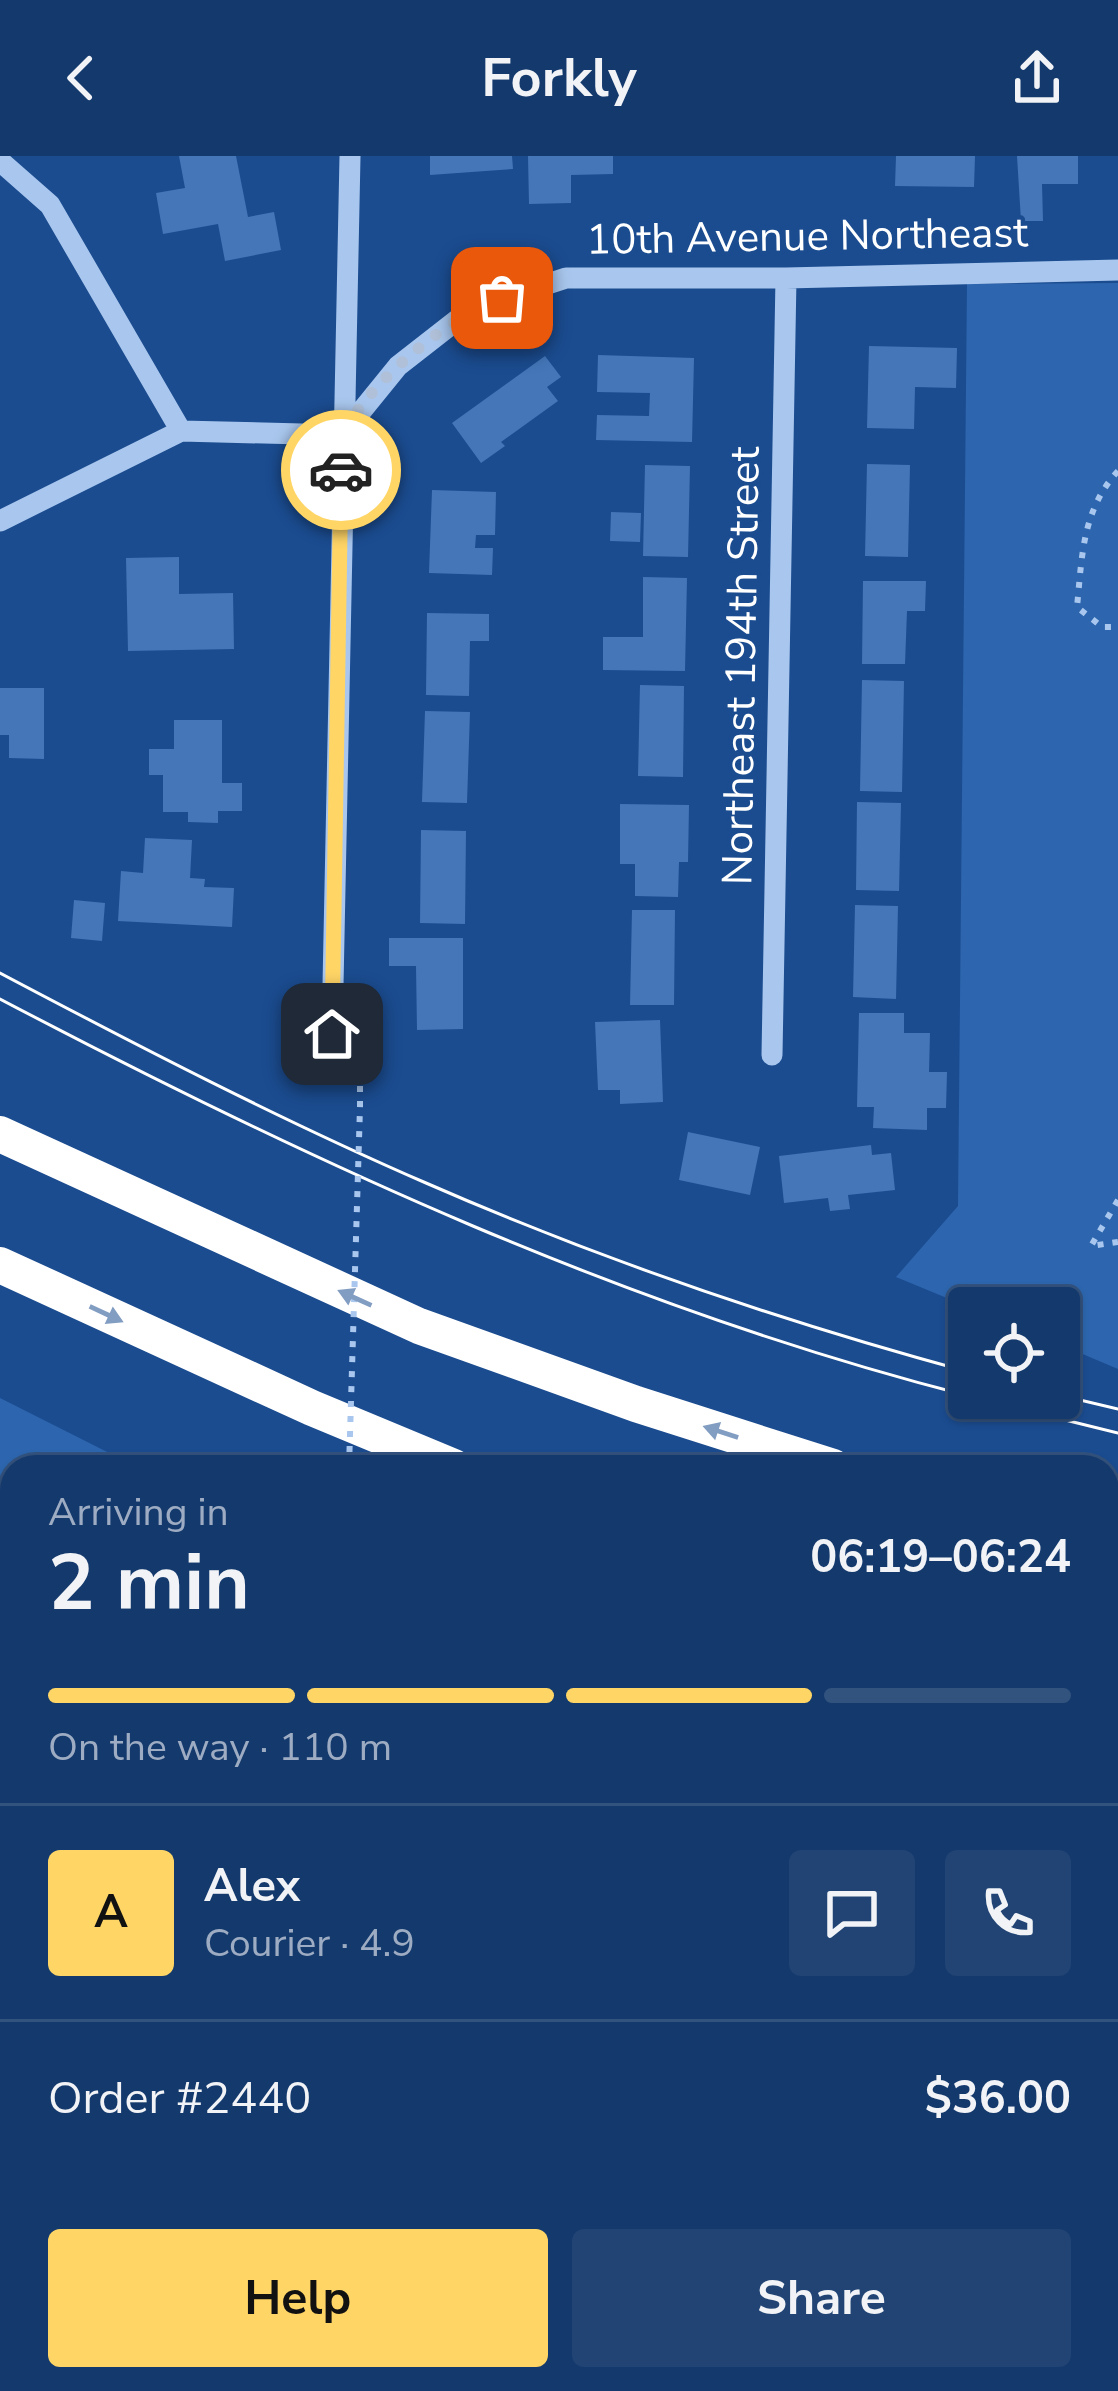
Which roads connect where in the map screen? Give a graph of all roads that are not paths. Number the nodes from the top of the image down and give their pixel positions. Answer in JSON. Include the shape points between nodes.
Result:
{"nodes":[{"id":1,"x":350,"y":156,"type":"edge"},
{"id":2,"x":0,"y":161,"type":"edge"},
{"id":3,"x":1118,"y":270,"type":"edge"},
{"id":4,"x":786,"y":278,"type":"junction"},
{"id":5,"x":181,"y":431,"type":"junction"},
{"id":6,"x":341,"y":435,"type":"junction"},
{"id":7,"x":0,"y":520,"type":"edge"},
{"id":8,"x":332,"y":1034,"type":"dead end"},
{"id":9,"x":772,"y":1055,"type":"dead end"},
{"id":10,"x":0,"y":1131,"type":"edge"},
{"id":11,"x":0,"y":1265,"type":"edge"},
{"id":12,"x":425,"y":1455,"type":"edge"},
{"id":13,"x":795,"y":1455,"type":"edge"}],
"edges":[{"from":1,"to":6,"type":"street"},
{"from":2,"to":5,"type":"street","via":[[50,205]]},
{"from":3,"to":4,"type":"street","name":"10th Avenue Northeast"},
{"from":4,"to":6,"type":"street","name":"10th Avenue Northeast","via":[[566,278],[471,309],[398,366]]},
{"from":4,"to":9,"type":"street","name":"Northeast 194th Street"},
{"from":5,"to":6,"type":"street"},
{"from":5,"to":7,"type":"street"},
{"from":6,"to":8,"type":"street"},
{"from":13,"to":10,"type":"highway","one_way":true,"via":[[419,1327]]},
{"from":11,"to":12,"type":"highway","one_way":true}]}
